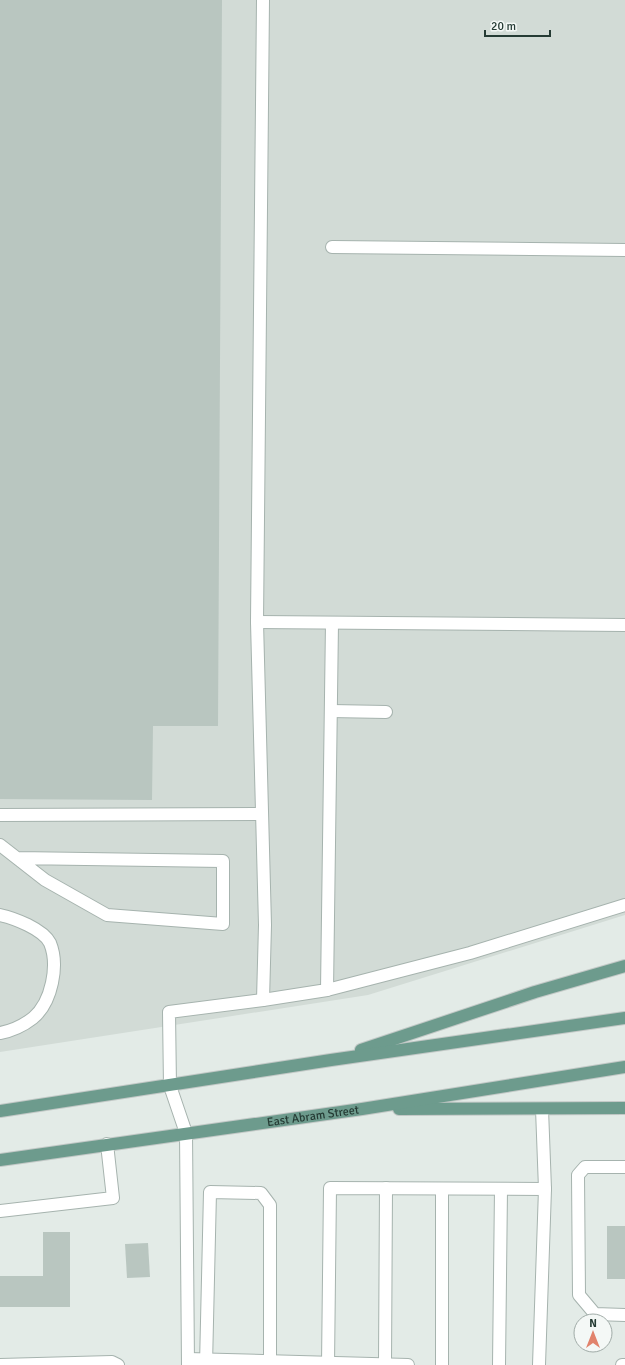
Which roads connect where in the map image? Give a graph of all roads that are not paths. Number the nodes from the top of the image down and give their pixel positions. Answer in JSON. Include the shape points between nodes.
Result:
{"nodes":[{"id":1,"x":263,"y":0,"type":"edge"},
{"id":2,"x":332,"y":246,"type":"dead end"},
{"id":3,"x":625,"y":250,"type":"edge"},
{"id":4,"x":258,"y":622,"type":"junction"},
{"id":5,"x":332,"y":623,"type":"junction"},
{"id":6,"x":625,"y":625,"type":"edge"},
{"id":7,"x":331,"y":711,"type":"junction"},
{"id":8,"x":386,"y":712,"type":"dead end"},
{"id":9,"x":262,"y":814,"type":"junction"},
{"id":10,"x":0,"y":815,"type":"edge"},
{"id":11,"x":0,"y":845,"type":"edge"},
{"id":12,"x":17,"y":858,"type":"junction"},
{"id":13,"x":625,"y":905,"type":"edge"},
{"id":14,"x":0,"y":915,"type":"edge"},
{"id":15,"x":625,"y":966,"type":"edge"},
{"id":16,"x":327,"y":990,"type":"junction"},
{"id":17,"x":263,"y":1000,"type":"junction"},
{"id":18,"x":625,"y":1018,"type":"edge"},
{"id":19,"x":0,"y":1032,"type":"edge"},
{"id":20,"x":331,"y":1060,"type":"junction"},
{"id":21,"x":625,"y":1067,"type":"edge"},
{"id":22,"x":170,"y":1086,"type":"junction"},
{"id":23,"x":362,"y":1108,"type":"junction"},
{"id":24,"x":542,"y":1108,"type":"junction"},
{"id":25,"x":625,"y":1108,"type":"edge"},
{"id":26,"x":0,"y":1111,"type":"edge"},
{"id":27,"x":186,"y":1133,"type":"junction"},
{"id":28,"x":107,"y":1144,"type":"junction"},
{"id":29,"x":0,"y":1160,"type":"edge"},
{"id":30,"x":625,"y":1167,"type":"edge"},
{"id":31,"x":386,"y":1188,"type":"junction"},
{"id":32,"x":442,"y":1189,"type":"junction"},
{"id":33,"x":501,"y":1189,"type":"junction"},
{"id":34,"x":545,"y":1189,"type":"junction"},
{"id":35,"x":0,"y":1211,"type":"edge"},
{"id":36,"x":625,"y":1315,"type":"edge"},
{"id":37,"x":188,"y":1362,"type":"edge"},
{"id":38,"x":206,"y":1362,"type":"edge"},
{"id":39,"x":270,"y":1363,"type":"edge"},
{"id":40,"x":328,"y":1364,"type":"edge"},
{"id":41,"x":0,"y":1365,"type":"edge"},
{"id":42,"x":118,"y":1365,"type":"edge"},
{"id":43,"x":385,"y":1365,"type":"edge"},
{"id":44,"x":408,"y":1365,"type":"edge"},
{"id":45,"x":442,"y":1365,"type":"edge"},
{"id":46,"x":499,"y":1365,"type":"edge"},
{"id":47,"x":539,"y":1365,"type":"edge"}],
"edges":[{"from":1,"to":4,"type":"lane"},
{"from":2,"to":3,"type":"lane"},
{"from":4,"to":5,"type":"lane"},
{"from":4,"to":9,"type":"lane"},
{"from":5,"to":6,"type":"lane"},
{"from":5,"to":7,"type":"lane"},
{"from":7,"to":8,"type":"lane"},
{"from":7,"to":16,"type":"lane"},
{"from":9,"to":10,"type":"lane"},
{"from":9,"to":17,"type":"lane","via":[[265,925]]},
{"from":11,"to":12,"type":"lane"},
{"from":12,"to":12,"type":"lane","via":[[45,880],[107,915],[224,924],[223,861]]},
{"from":13,"to":16,"type":"lane","via":[[470,953]]},
{"from":14,"to":19,"type":"lane","via":[[13,918],[35,929],[49,942],[53,956],[53,973],[45,1002],[34,1017],[21,1026]]},
{"from":15,"to":20,"type":"main road","via":[[535,992]]},
{"from":16,"to":17,"type":"lane"},
{"from":17,"to":22,"type":"lane","via":[[169,1012]]},
{"from":18,"to":20,"type":"main road"},
{"from":20,"to":22,"type":"main road"},
{"from":21,"to":23,"type":"main road","name":"East Abram Street"},
{"from":22,"to":26,"type":"main road"},
{"from":22,"to":27,"type":"lane"},
{"from":23,"to":24,"type":"main road"},
{"from":23,"to":27,"type":"main road","name":"East Abram Street"},
{"from":24,"to":25,"type":"main road"},
{"from":24,"to":34,"type":"lane"},
{"from":27,"to":28,"type":"main road","name":"East Abram Street"},
{"from":27,"to":37,"type":"lane"},
{"from":28,"to":29,"type":"main road","name":"East Abram Street"},
{"from":28,"to":35,"type":"lane","via":[[113,1198]]},
{"from":30,"to":36,"type":"lane","via":[[585,1167],[578,1175],[579,1295],[595,1314]]},
{"from":31,"to":32,"type":"lane"},
{"from":31,"to":40,"type":"lane","via":[[330,1188]]},
{"from":31,"to":43,"type":"lane"},
{"from":32,"to":33,"type":"lane"},
{"from":32,"to":45,"type":"lane"},
{"from":33,"to":34,"type":"lane"},
{"from":33,"to":46,"type":"lane"},
{"from":34,"to":47,"type":"lane"},
{"from":37,"to":38,"type":"lane"},
{"from":38,"to":39,"type":"lane"},
{"from":38,"to":39,"type":"lane","via":[[210,1192],[260,1193],[270,1205]]},
{"from":39,"to":40,"type":"lane"},
{"from":40,"to":43,"type":"lane"},
{"from":41,"to":42,"type":"lane","via":[[112,1362]]},
{"from":43,"to":44,"type":"lane"}]}
